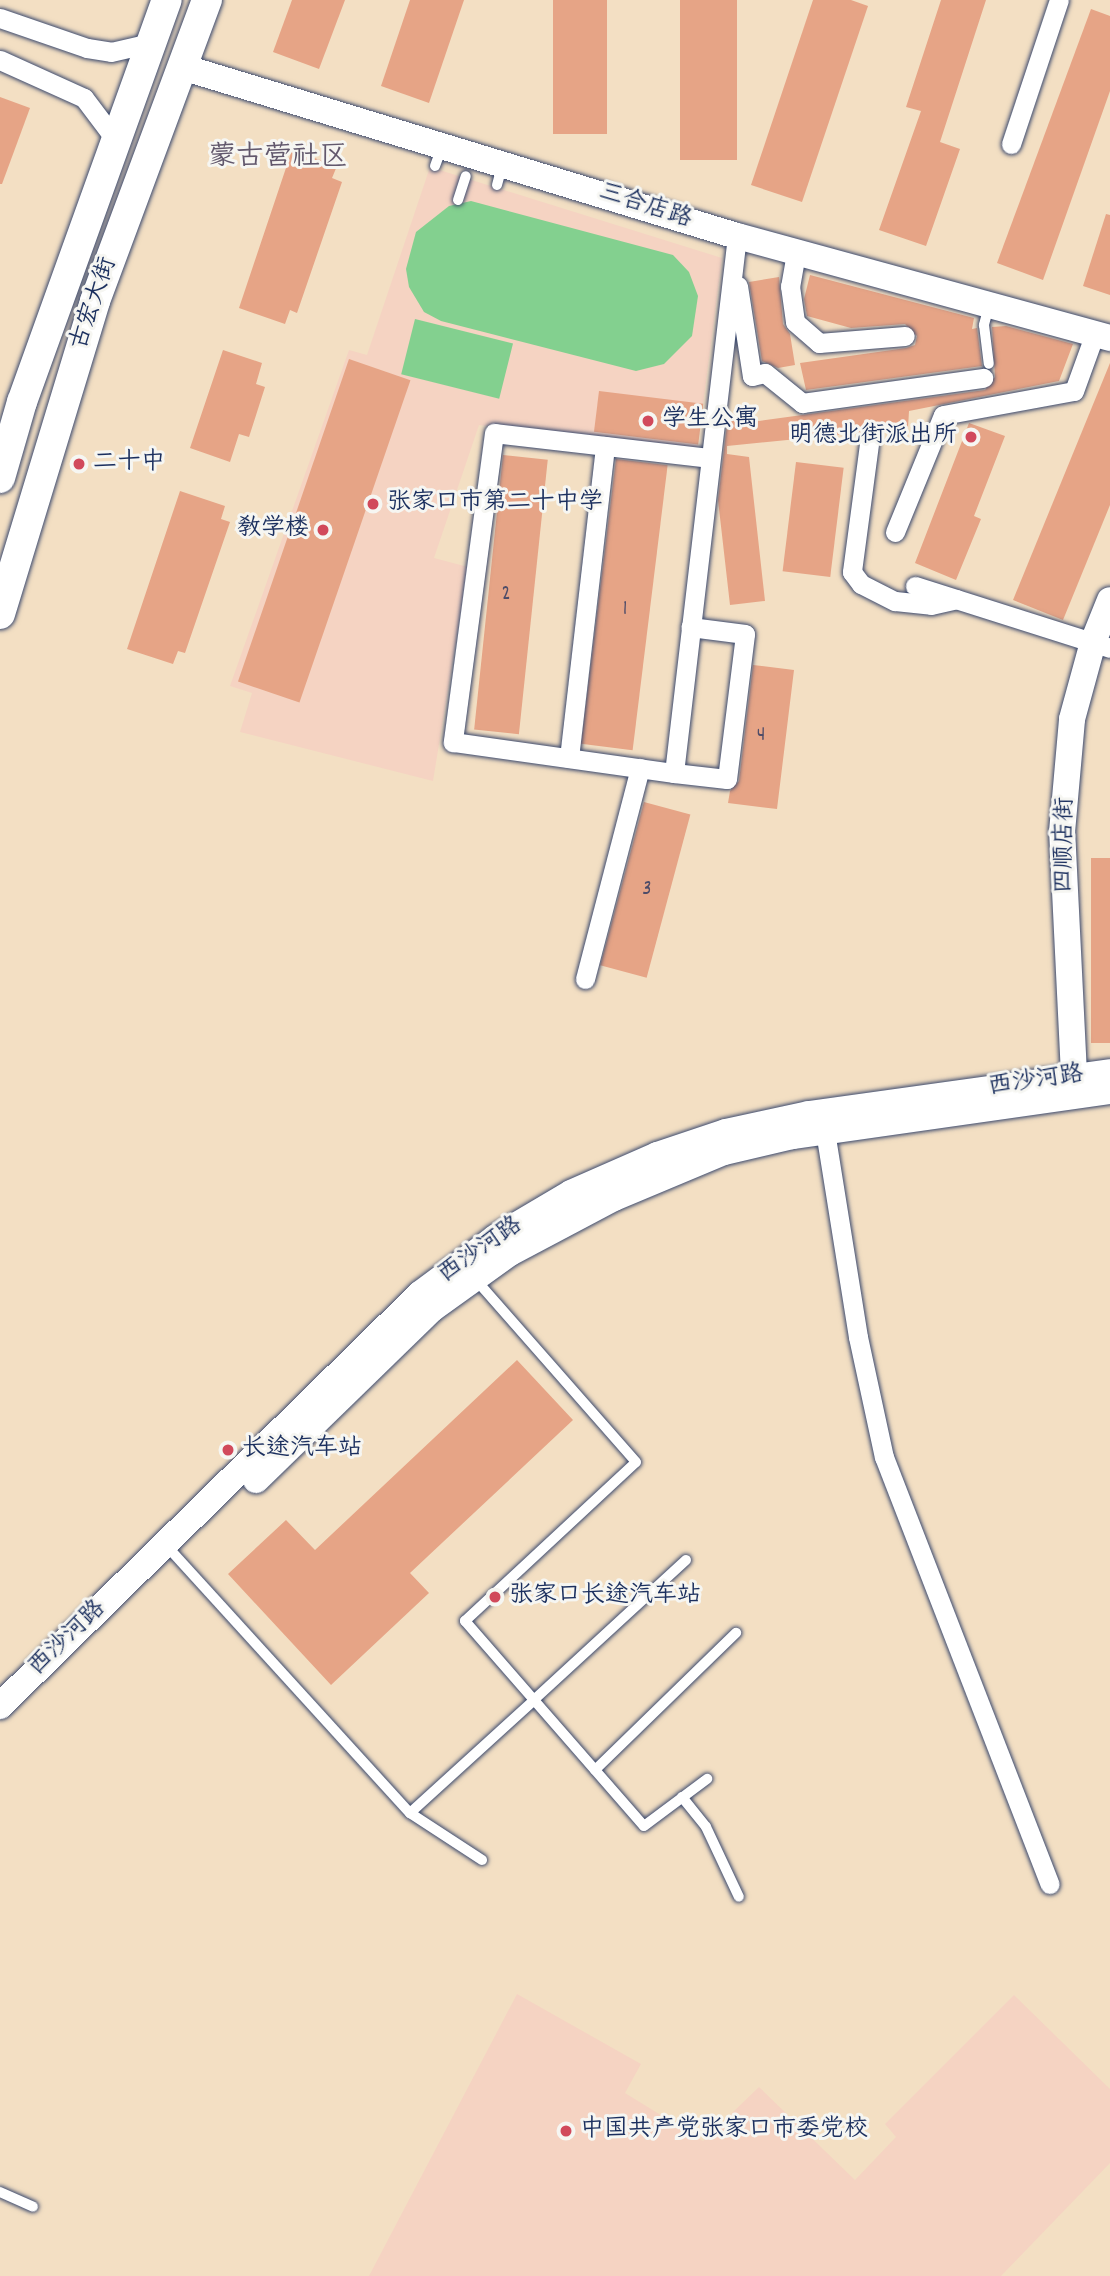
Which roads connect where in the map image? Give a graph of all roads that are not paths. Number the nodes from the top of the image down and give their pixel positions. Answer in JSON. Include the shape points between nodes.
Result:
{"nodes":[{"id":1,"x":167,"y":0,"type":"edge"},
{"id":2,"x":207,"y":0,"type":"edge"},
{"id":3,"x":1059,"y":0,"type":"edge"},
{"id":4,"x":0,"y":19,"type":"edge"},
{"id":5,"x":150,"y":43,"type":"junction"},
{"id":6,"x":0,"y":60,"type":"edge"},
{"id":7,"x":182,"y":66,"type":"junction"},
{"id":8,"x":115,"y":139,"type":"junction"},
{"id":9,"x":1011,"y":144,"type":"dead end"},
{"id":10,"x":466,"y":176,"type":"dead end"},
{"id":11,"x":458,"y":200,"type":"dead end"},
{"id":12,"x":737,"y":236,"type":"junction"},
{"id":13,"x":796,"y":253,"type":"junction"},
{"id":14,"x":738,"y":286,"type":"dead end"},
{"id":15,"x":989,"y":304,"type":"junction"},
{"id":16,"x":905,"y":336,"type":"dead end"},
{"id":17,"x":1103,"y":336,"type":"edge"},
{"id":18,"x":722,"y":349,"type":"junction"},
{"id":19,"x":748,"y":352,"type":"junction"},
{"id":20,"x":986,"y":371,"type":"joint"},
{"id":21,"x":869,"y":444,"type":"dead end"},
{"id":22,"x":605,"y":446,"type":"junction"},
{"id":23,"x":710,"y":458,"type":"junction"},
{"id":24,"x":0,"y":478,"type":"edge"},
{"id":25,"x":895,"y":532,"type":"dead end"},
{"id":26,"x":915,"y":586,"type":"dead end"},
{"id":27,"x":956,"y":599,"type":"junction"},
{"id":28,"x":1110,"y":600,"type":"edge"},
{"id":29,"x":0,"y":614,"type":"edge"},
{"id":30,"x":690,"y":627,"type":"junction"},
{"id":31,"x":1101,"y":645,"type":"edge"},
{"id":32,"x":569,"y":758,"type":"junction"},
{"id":33,"x":640,"y":768,"type":"junction"},
{"id":34,"x":674,"y":773,"type":"junction"},
{"id":35,"x":586,"y":979,"type":"dead end"},
{"id":36,"x":1110,"y":1072,"type":"edge"},
{"id":37,"x":1073,"y":1087,"type":"junction"},
{"id":38,"x":1110,"y":1091,"type":"edge"},
{"id":39,"x":825,"y":1131,"type":"junction"},
{"id":40,"x":468,"y":1271,"type":"junction"},
{"id":41,"x":170,"y":1550,"type":"junction"},
{"id":42,"x":687,"y":1560,"type":"dead end"},
{"id":43,"x":736,"y":1633,"type":"dead end"},
{"id":44,"x":534,"y":1700,"type":"junction"},
{"id":45,"x":0,"y":1706,"type":"edge"},
{"id":46,"x":0,"y":1727,"type":"edge"},
{"id":47,"x":595,"y":1770,"type":"junction"},
{"id":48,"x":707,"y":1779,"type":"dead end"},
{"id":49,"x":682,"y":1797,"type":"junction"},
{"id":50,"x":410,"y":1813,"type":"junction"},
{"id":51,"x":482,"y":1860,"type":"dead end"},
{"id":52,"x":1050,"y":1884,"type":"dead end"},
{"id":53,"x":739,"y":1897,"type":"dead end"},
{"id":54,"x":0,"y":2192,"type":"edge"},
{"id":55,"x":33,"y":2207,"type":"dead end"}],
"edges":[{"from":1,"to":5,"type":"main road","name":"古宏大街"},
{"from":2,"to":7,"type":"main road","name":"古宏大街"},
{"from":3,"to":9,"type":"street"},
{"from":4,"to":5,"type":"street","via":[[111,52]]},
{"from":5,"to":8,"type":"main road","name":"古宏大街"},
{"from":6,"to":8,"type":"street","via":[[84,98]]},
{"from":7,"to":12,"type":"street","name":"三合店路","via":[[439,156]]},
{"from":7,"to":29,"type":"main road","name":"古宏大街","via":[[94,301]]},
{"from":8,"to":24,"type":"main road","name":"古宏大街"},
{"from":10,"to":11,"type":"lane"},
{"from":12,"to":13,"type":"street","name":"三合店路"},
{"from":12,"to":18,"type":"street"},
{"from":13,"to":15,"type":"street","name":"三合店路"},
{"from":13,"to":16,"type":"street","via":[[790,286],[795,322],[819,344]]},
{"from":14,"to":19,"type":"street"},
{"from":15,"to":17,"type":"street","name":"三合店路"},
{"from":15,"to":20,"type":"lane","via":[[984,325]]},
{"from":17,"to":25,"type":"street","via":[[1074,391],[943,415]]},
{"from":18,"to":19,"type":"street"},
{"from":18,"to":23,"type":"street"},
{"from":19,"to":20,"type":"street","via":[[752,376],[765,373],[802,403]]},
{"from":21,"to":27,"type":"street","via":[[852,572],[861,584],[895,601],[931,605]]},
{"from":22,"to":23,"type":"street"},
{"from":22,"to":32,"type":"street"},
{"from":22,"to":32,"type":"street","via":[[494,433],[453,743]]},
{"from":23,"to":30,"type":"street"},
{"from":26,"to":27,"type":"street"},
{"from":27,"to":31,"type":"street"},
{"from":28,"to":31,"type":"street","name":"四顺店街"},
{"from":30,"to":34,"type":"street"},
{"from":30,"to":34,"type":"street","via":[[745,634],[727,779]]},
{"from":31,"to":37,"type":"street","name":"四顺店街","via":[[1072,719],[1062,832]]},
{"from":32,"to":33,"type":"street"},
{"from":33,"to":34,"type":"street"},
{"from":33,"to":35,"type":"street"},
{"from":36,"to":37,"type":"street","name":"西沙河路"},
{"from":37,"to":38,"type":"street","name":"西沙河路"},
{"from":37,"to":39,"type":"street","name":"西沙河路"},
{"from":37,"to":40,"type":"street","name":"西沙河路","via":[[809,1114],[726,1132],[657,1155],[571,1193]]},
{"from":39,"to":40,"type":"street","name":"西沙河路","via":[[724,1152],[614,1198]]},
{"from":39,"to":52,"type":"street","via":[[858,1337],[884,1457]]},
{"from":40,"to":41,"type":"street","name":"西沙河路","via":[[420,1294]]},
{"from":40,"to":44,"type":"lane","via":[[636,1462],[464,1621]]},
{"from":41,"to":45,"type":"street","name":"西沙河路"},
{"from":41,"to":46,"type":"street","name":"西沙河路"},
{"from":41,"to":50,"type":"lane"},
{"from":42,"to":44,"type":"lane"},
{"from":43,"to":47,"type":"lane"},
{"from":44,"to":47,"type":"lane"},
{"from":44,"to":50,"type":"lane"},
{"from":47,"to":49,"type":"lane","via":[[644,1826]]},
{"from":48,"to":49,"type":"lane"},
{"from":49,"to":53,"type":"lane","via":[[706,1827]]},
{"from":50,"to":51,"type":"lane"},
{"from":54,"to":55,"type":"lane"}]}
